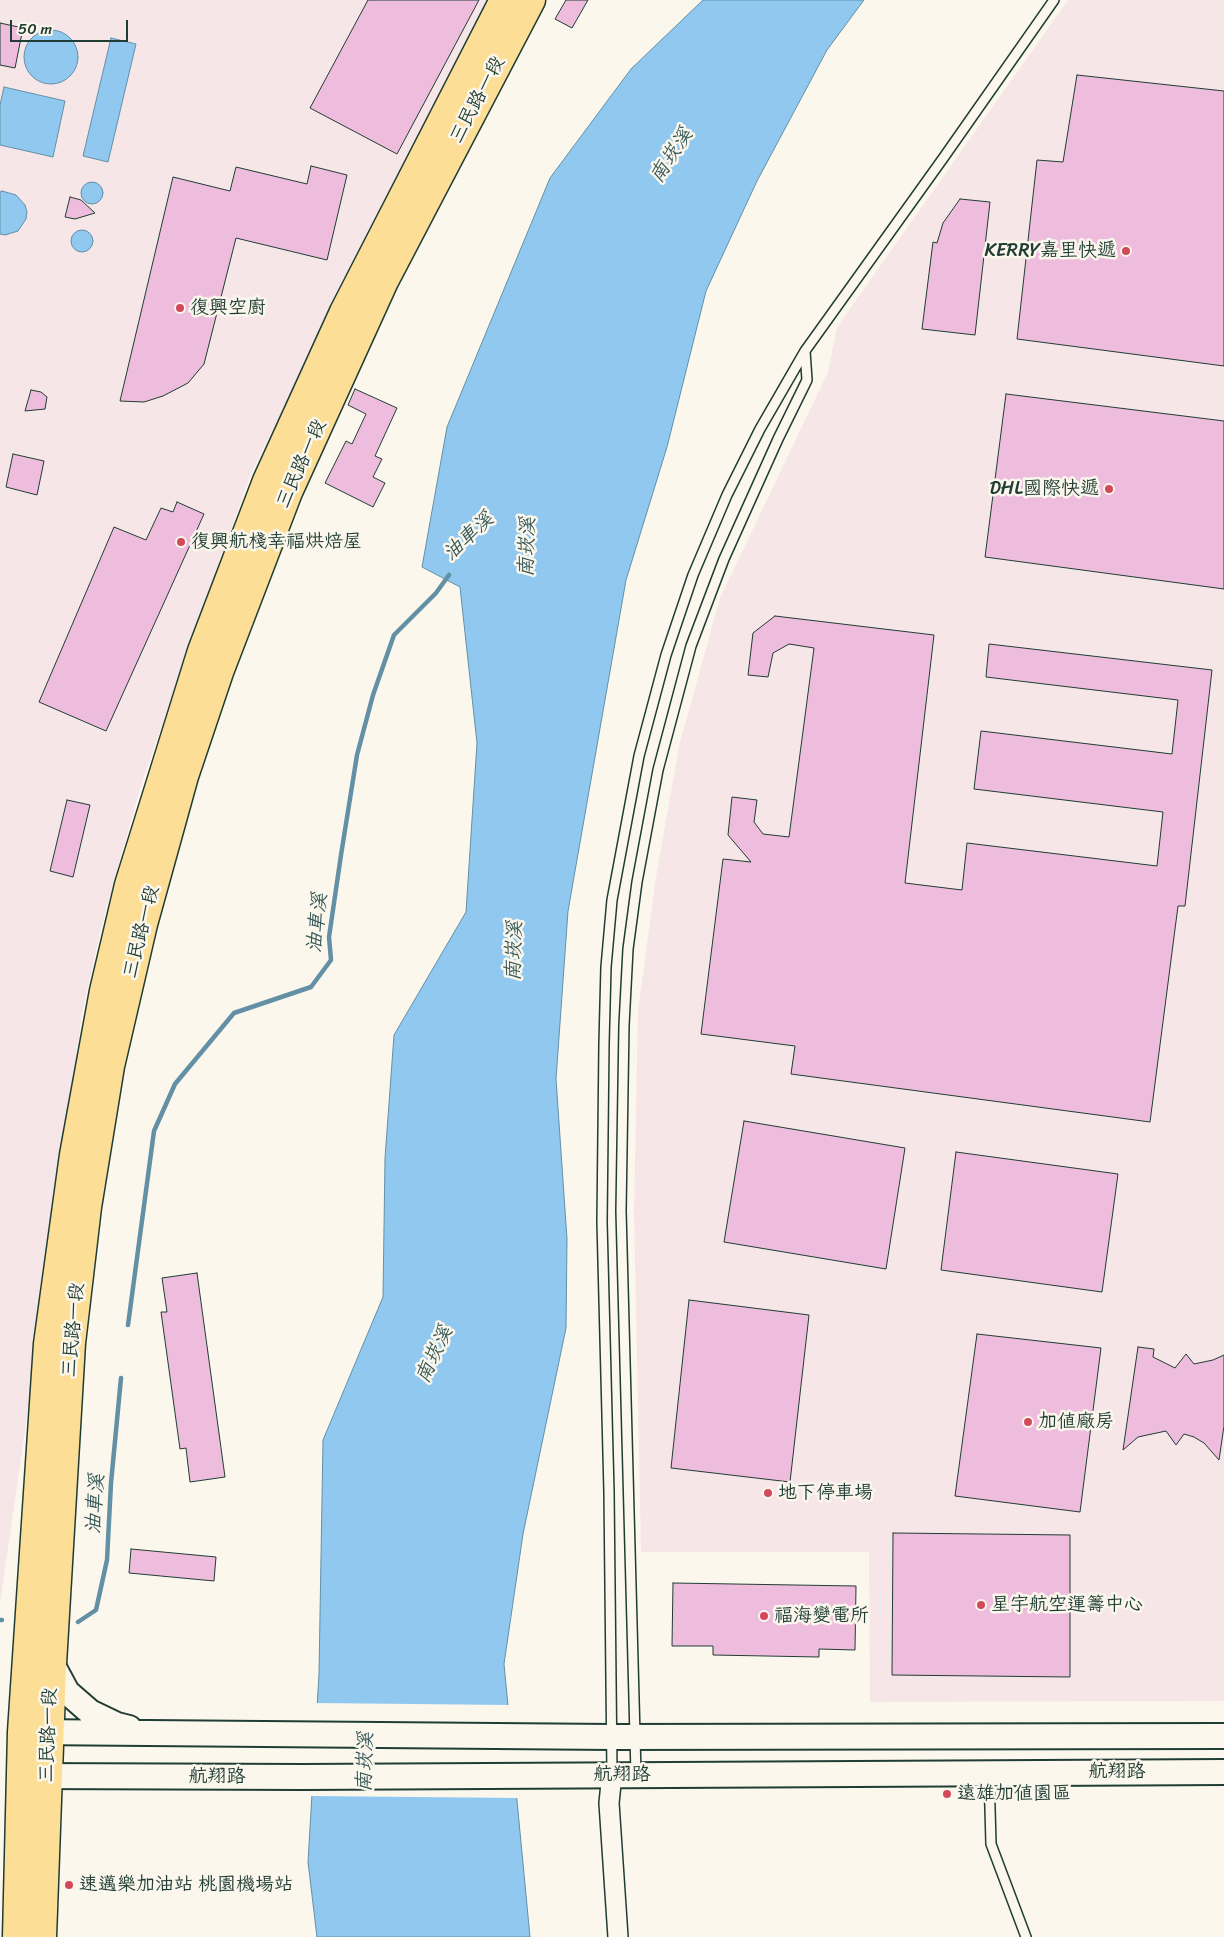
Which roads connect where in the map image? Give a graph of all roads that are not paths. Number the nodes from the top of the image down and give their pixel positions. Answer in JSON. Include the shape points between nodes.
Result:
{"nodes":[{"id":1,"x":504,"y":0,"type":"edge"},
{"id":2,"x":531,"y":0,"type":"edge"},
{"id":3,"x":1054,"y":0,"type":"edge"},
{"id":4,"x":804,"y":351,"type":"junction"},
{"id":5,"x":52,"y":1664,"type":"junction"},
{"id":6,"x":22,"y":1732,"type":"junction"},
{"id":7,"x":50,"y":1733,"type":"junction"},
{"id":8,"x":150,"y":1733,"type":"junction"},
{"id":9,"x":612,"y":1736,"type":"junction"},
{"id":10,"x":1224,"y":1736,"type":"edge"},
{"id":11,"x":1224,"y":1772,"type":"edge"},
{"id":12,"x":989,"y":1773,"type":"junction"},
{"id":13,"x":603,"y":1774,"type":"junction"},
{"id":14,"x":636,"y":1774,"type":"junction"},
{"id":15,"x":20,"y":1775,"type":"junction"},
{"id":16,"x":48,"y":1776,"type":"junction"},
{"id":17,"x":17,"y":1937,"type":"edge"},
{"id":18,"x":42,"y":1937,"type":"edge"},
{"id":19,"x":618,"y":1937,"type":"edge"},
{"id":20,"x":1026,"y":1937,"type":"edge"}],
"edges":[{"from":1,"to":6,"type":"main road","name":"三民路一段","via":[[344,312],[267,481],[202,651],[130,885],[104,991],[74,1154],[48,1344]]},
{"from":2,"to":5,"type":"main road","name":"三民路一段","via":[[384,282],[292,484],[219,672],[181,785],[143,924],[110,1066],[87,1206],[71,1343]]},
{"from":3,"to":4,"type":"lane"},
{"from":4,"to":9,"type":"lane","via":[[806,380],[724,559],[691,646],[658,770],[637,882],[628,949],[624,1025]]},
{"from":4,"to":9,"type":"lane","via":[[727,495],[693,576],[666,655],[639,756],[612,900],[606,967],[602,1222]]},
{"from":5,"to":7,"type":"main road","name":"三民路一段"},
{"from":5,"to":8,"type":"street","via":[[67,1692],[90,1712],[117,1725]]},
{"from":6,"to":7,"type":"street","name":"航翔路"},
{"from":6,"to":15,"type":"main road","name":"三民路一段"},
{"from":7,"to":8,"type":"street","name":"航翔路"},
{"from":7,"to":16,"type":"main road","name":"三民路一段"},
{"from":8,"to":9,"type":"street","name":"航翔路"},
{"from":9,"to":10,"type":"street","name":"航翔路"},
{"from":9,"to":13,"type":"lane"},
{"from":9,"to":14,"type":"lane"},
{"from":11,"to":12,"type":"street","name":"航翔路"},
{"from":12,"to":14,"type":"street","name":"航翔路"},
{"from":12,"to":20,"type":"lane","via":[[991,1844]]},
{"from":13,"to":14,"type":"street","name":"航翔路"},
{"from":13,"to":16,"type":"street","name":"航翔路"},
{"from":13,"to":19,"type":"street","via":[[609,1803]]},
{"from":15,"to":16,"type":"street","name":"航翔路"},
{"from":15,"to":17,"type":"main road","name":"三民路一段"},
{"from":16,"to":18,"type":"main road","name":"三民路一段"}]}
